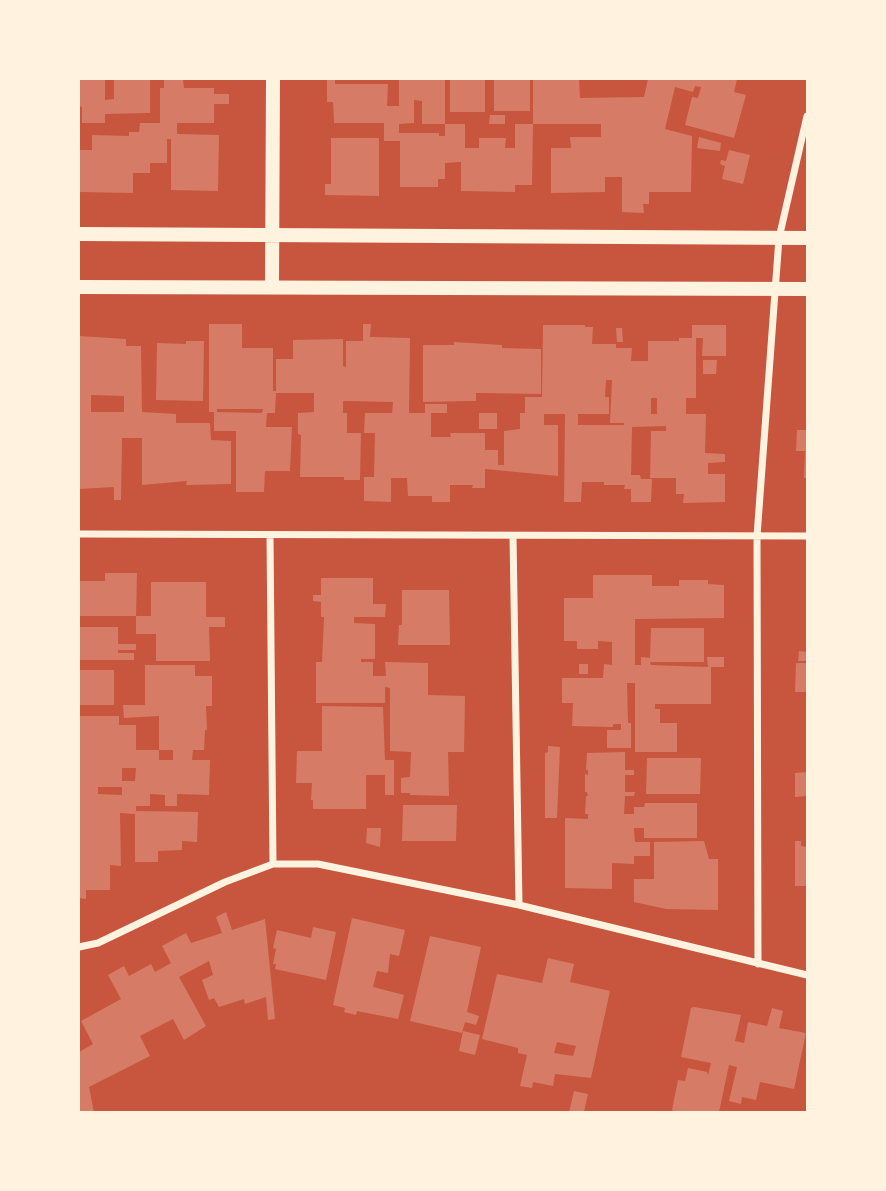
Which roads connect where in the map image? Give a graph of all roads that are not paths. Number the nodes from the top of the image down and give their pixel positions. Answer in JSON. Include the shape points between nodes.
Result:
{"nodes":[{"id":1,"x":273,"y":79,"type":"edge"},
{"id":2,"x":807,"y":116,"type":"edge"},
{"id":3,"x":79,"y":234,"type":"edge"},
{"id":4,"x":274,"y":236,"type":"junction"},
{"id":5,"x":779,"y":238,"type":"junction"},
{"id":6,"x":807,"y":238,"type":"edge"},
{"id":7,"x":272,"y":286,"type":"junction"},
{"id":8,"x":79,"y":287,"type":"edge"},
{"id":9,"x":776,"y":289,"type":"junction"},
{"id":10,"x":807,"y":289,"type":"edge"},
{"id":11,"x":79,"y":534,"type":"edge"},
{"id":12,"x":270,"y":535,"type":"junction"},
{"id":13,"x":513,"y":536,"type":"junction"},
{"id":14,"x":757,"y":536,"type":"junction"},
{"id":15,"x":807,"y":536,"type":"edge"},
{"id":16,"x":273,"y":864,"type":"junction"},
{"id":17,"x":519,"y":905,"type":"junction"},
{"id":18,"x":79,"y":947,"type":"edge"},
{"id":19,"x":758,"y":964,"type":"junction"},
{"id":20,"x":807,"y":975,"type":"edge"}],
"edges":[{"from":1,"to":4,"type":"main road"},
{"from":2,"to":5,"type":"street"},
{"from":3,"to":4,"type":"main road"},
{"from":4,"to":5,"type":"main road"},
{"from":4,"to":7,"type":"main road"},
{"from":5,"to":6,"type":"main road"},
{"from":5,"to":9,"type":"street"},
{"from":7,"to":8,"type":"main road"},
{"from":7,"to":9,"type":"main road"},
{"from":9,"to":10,"type":"main road"},
{"from":9,"to":14,"type":"street"},
{"from":11,"to":12,"type":"street"},
{"from":12,"to":13,"type":"street"},
{"from":12,"to":16,"type":"street"},
{"from":13,"to":14,"type":"street"},
{"from":13,"to":17,"type":"street"},
{"from":14,"to":15,"type":"street"},
{"from":14,"to":19,"type":"street"},
{"from":16,"to":17,"type":"street","via":[[318,864]]},
{"from":16,"to":18,"type":"street","via":[[98,943]]},
{"from":17,"to":19,"type":"street"},
{"from":19,"to":20,"type":"street"}]}
